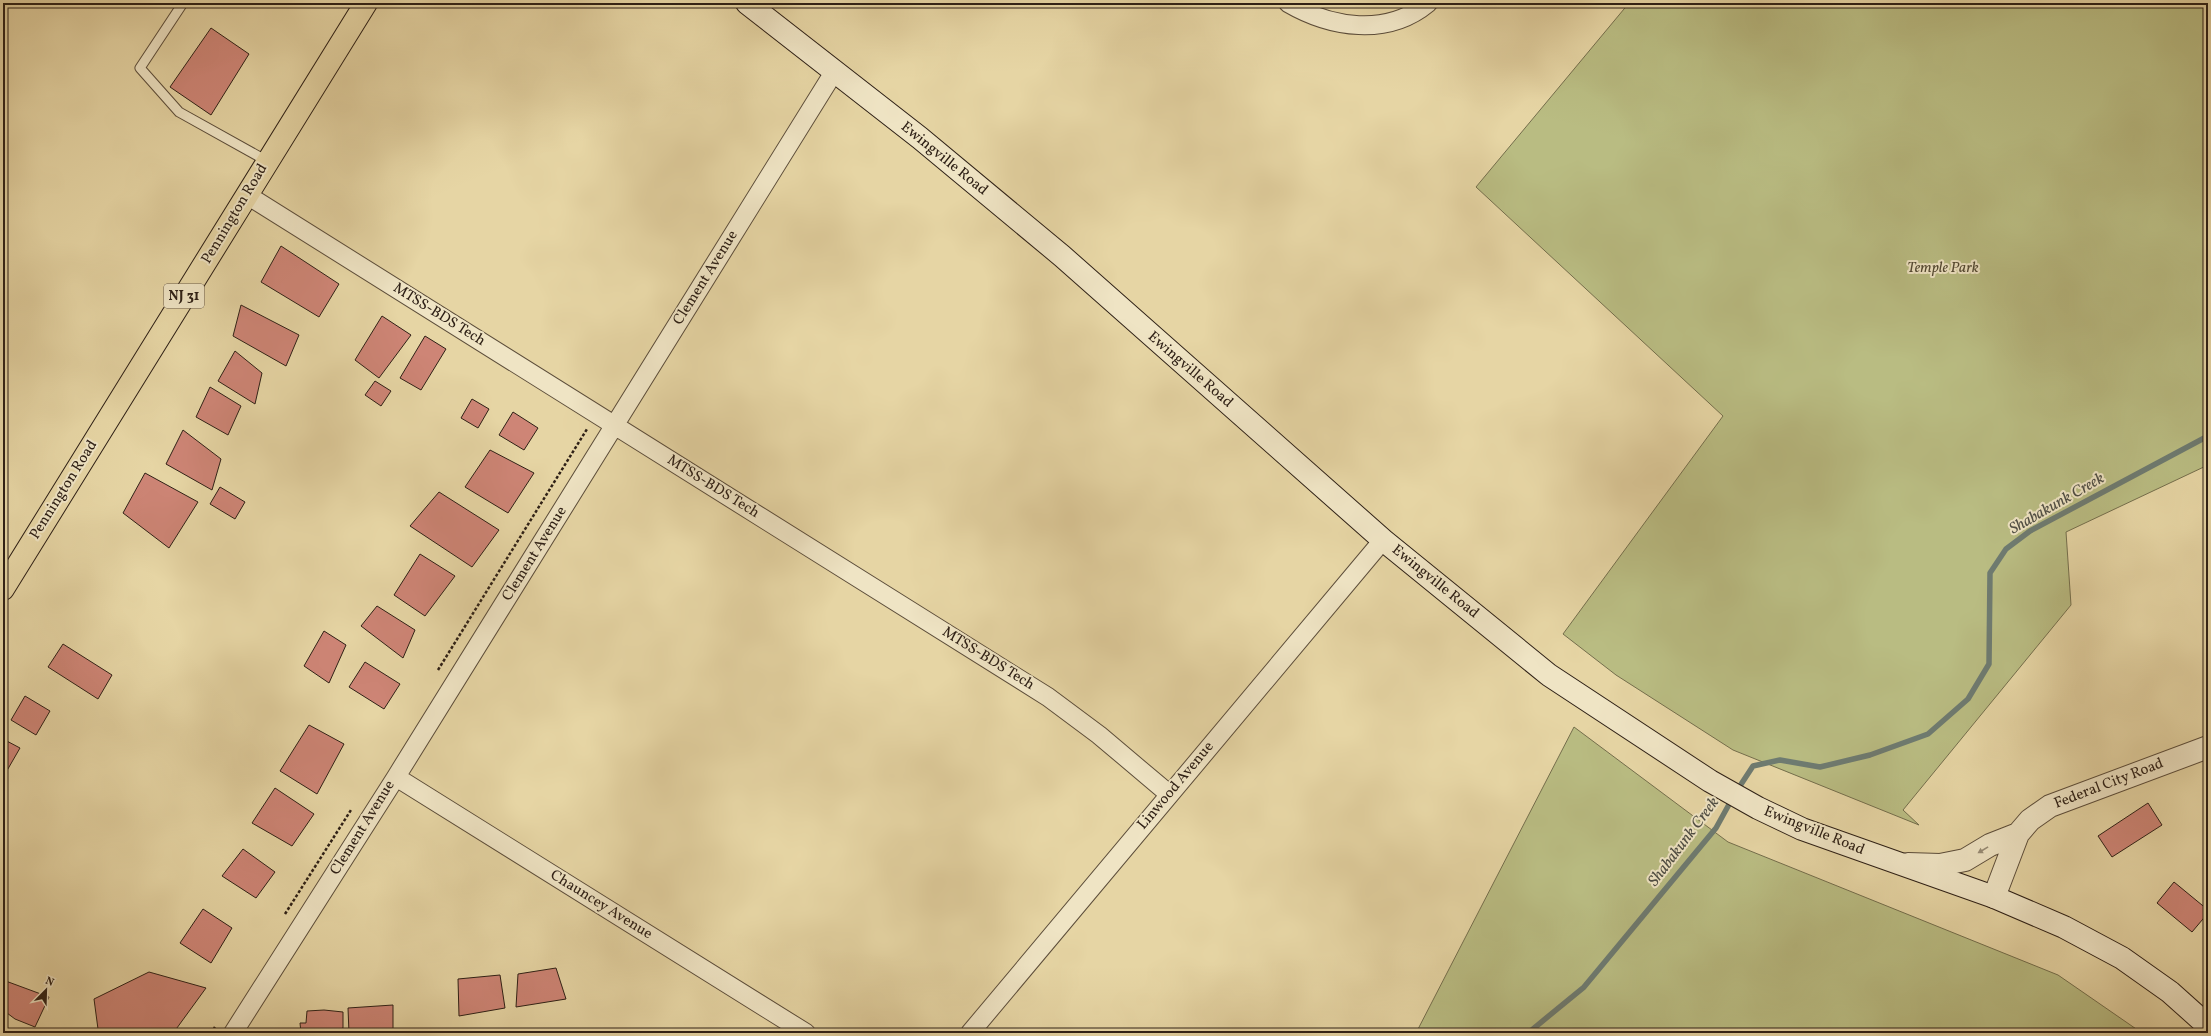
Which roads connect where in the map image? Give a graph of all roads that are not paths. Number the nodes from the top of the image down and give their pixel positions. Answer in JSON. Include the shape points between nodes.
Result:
{"nodes":[{"id":1,"x":184,"y":3,"type":"edge"},
{"id":2,"x":366,"y":3,"type":"edge"},
{"id":3,"x":747,"y":3,"type":"edge"},
{"id":4,"x":1288,"y":3,"type":"edge"},
{"id":5,"x":1428,"y":3,"type":"edge"},
{"id":6,"x":834,"y":72,"type":"junction"},
{"id":7,"x":267,"y":161,"type":"junction"},
{"id":8,"x":246,"y":195,"type":"junction"},
{"id":9,"x":615,"y":426,"type":"junction"},
{"id":10,"x":1383,"y":540,"type":"junction"},
{"id":11,"x":3,"y":589,"type":"edge"},
{"id":12,"x":2208,"y":747,"type":"edge"},
{"id":13,"x":396,"y":777,"type":"junction"},
{"id":14,"x":1169,"y":794,"type":"junction"},
{"id":15,"x":2018,"y":834,"type":"junction"},
{"id":16,"x":1901,"y":864,"type":"junction"},
{"id":17,"x":1994,"y":897,"type":"junction"},
{"id":18,"x":2208,"y":1026,"type":"edge"},
{"id":19,"x":233,"y":1033,"type":"edge"},
{"id":20,"x":806,"y":1033,"type":"edge"},
{"id":21,"x":970,"y":1033,"type":"edge"}],
"edges":[{"from":1,"to":7,"type":"lane","via":[[140,68],[179,112]]},
{"from":2,"to":7,"type":"main road","name":"Pennington Road","number":"NJ 31"},
{"from":3,"to":6,"type":"main road","name":"Ewingville Road"},
{"from":4,"to":5,"type":"street","via":[[1331,23],[1357,26],[1404,17]]},
{"from":6,"to":9,"type":"street","name":"Clement Avenue"},
{"from":6,"to":10,"type":"main road","name":"Ewingville Road","via":[[920,138],[1062,256]]},
{"from":7,"to":8,"type":"main road","name":"Pennington Road","number":"NJ 31"},
{"from":8,"to":9,"type":"street","name":"MTSS-BDS Tech"},
{"from":8,"to":11,"type":"main road","name":"Pennington Road","number":"NJ 31"},
{"from":9,"to":13,"type":"street","name":"Clement Avenue"},
{"from":9,"to":14,"type":"street","name":"MTSS-BDS Tech","via":[[1048,697],[1100,735]]},
{"from":10,"to":14,"type":"street","name":"Linwood Avenue"},
{"from":10,"to":16,"type":"main road","name":"Ewingville Road","via":[[1549,675],[1710,781],[1802,829]]},
{"from":12,"to":15,"type":"main road","name":"Federal City Road","via":[[2050,806],[2030,820]]},
{"from":13,"to":19,"type":"street","name":"Clement Avenue"},
{"from":13,"to":20,"type":"street","name":"Chauncey Avenue"},
{"from":14,"to":21,"type":"street","name":"Linwood Avenue"},
{"from":15,"to":16,"type":"main road","name":"Federal City Road","one_way":true,"via":[[1990,845],[1965,860],[1940,865]]},
{"from":15,"to":17,"type":"main road","name":"Federal City Road"},
{"from":16,"to":17,"type":"main road","name":"Ewingville Road"},
{"from":17,"to":18,"type":"main road","name":"Ewingville Road","via":[[2064,927],[2122,958],[2170,992]]}]}
